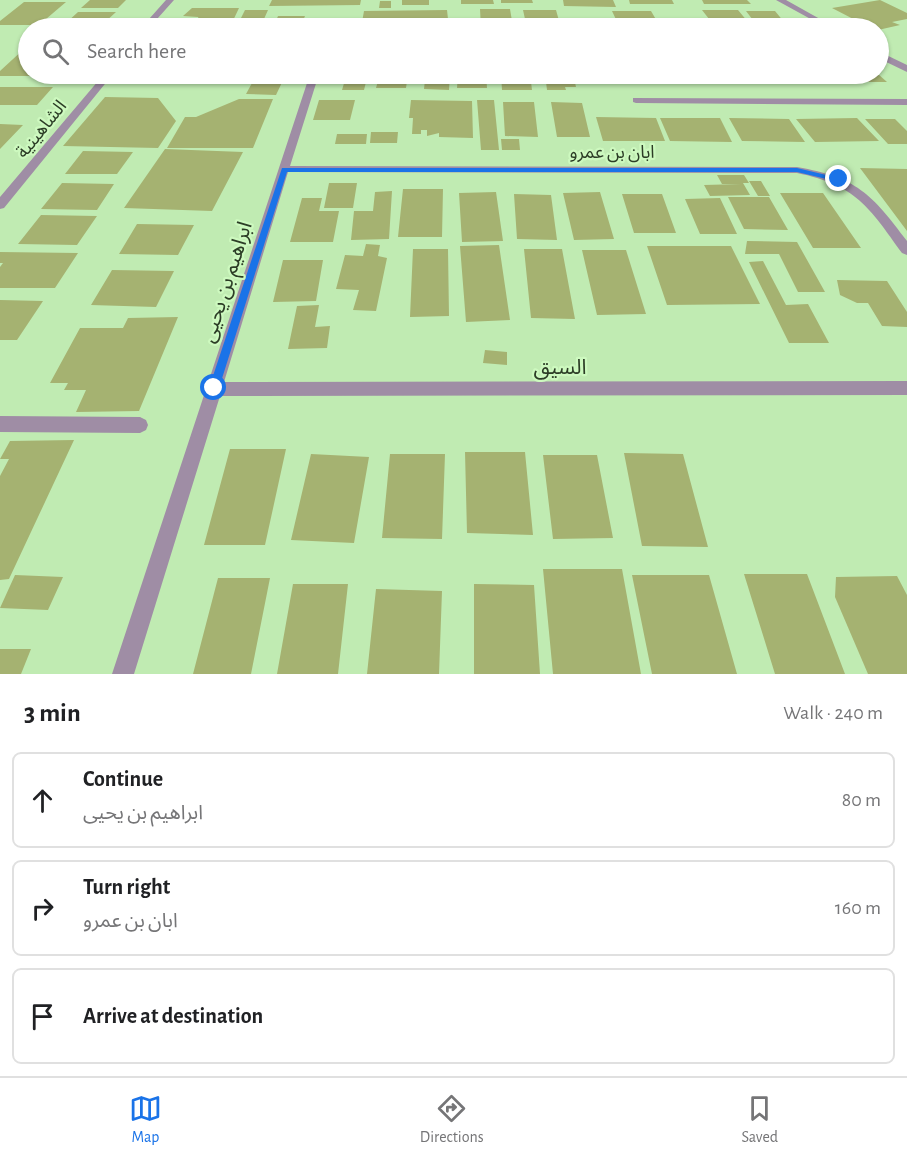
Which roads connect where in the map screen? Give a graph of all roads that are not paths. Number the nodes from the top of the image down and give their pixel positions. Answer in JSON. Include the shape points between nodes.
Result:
{"nodes":[{"id":1,"x":170,"y":0,"type":"edge"},
{"id":2,"x":780,"y":0,"type":"edge"},
{"id":3,"x":154,"y":18,"type":"edge"},
{"id":4,"x":813,"y":18,"type":"edge"},
{"id":5,"x":889,"y":59,"type":"edge"},
{"id":6,"x":907,"y":69,"type":"edge"},
{"id":7,"x":100,"y":84,"type":"edge"},
{"id":8,"x":311,"y":84,"type":"edge"},
{"id":9,"x":636,"y":100,"type":"dead end"},
{"id":10,"x":907,"y":102,"type":"edge"},
{"id":11,"x":284,"y":169,"type":"junction"},
{"id":12,"x":0,"y":205,"type":"edge"},
{"id":13,"x":907,"y":250,"type":"edge"},
{"id":14,"x":214,"y":388,"type":"junction"},
{"id":15,"x":907,"y":388,"type":"edge"},
{"id":16,"x":0,"y":424,"type":"edge"},
{"id":17,"x":140,"y":425,"type":"dead end"},
{"id":18,"x":123,"y":674,"type":"edge"}],
"edges":[{"from":1,"to":3,"type":"street"},
{"from":2,"to":4,"type":"street"},
{"from":5,"to":6,"type":"street"},
{"from":7,"to":12,"type":"street","name":"الشاهينية"},
{"from":8,"to":11,"type":"street","name":"ابراهيم بن يحيى"},
{"from":9,"to":10,"type":"street"},
{"from":11,"to":13,"type":"street","name":"ابان بن عمرو","via":[[797,170],[839,179],[854,188],[869,200]]},
{"from":11,"to":14,"type":"street","name":"ابراهيم بن يحيى"},
{"from":14,"to":15,"type":"street","name":"السيق"},
{"from":14,"to":18,"type":"street","name":"ابراهيم بن يحيى"},
{"from":16,"to":17,"type":"street"}]}
